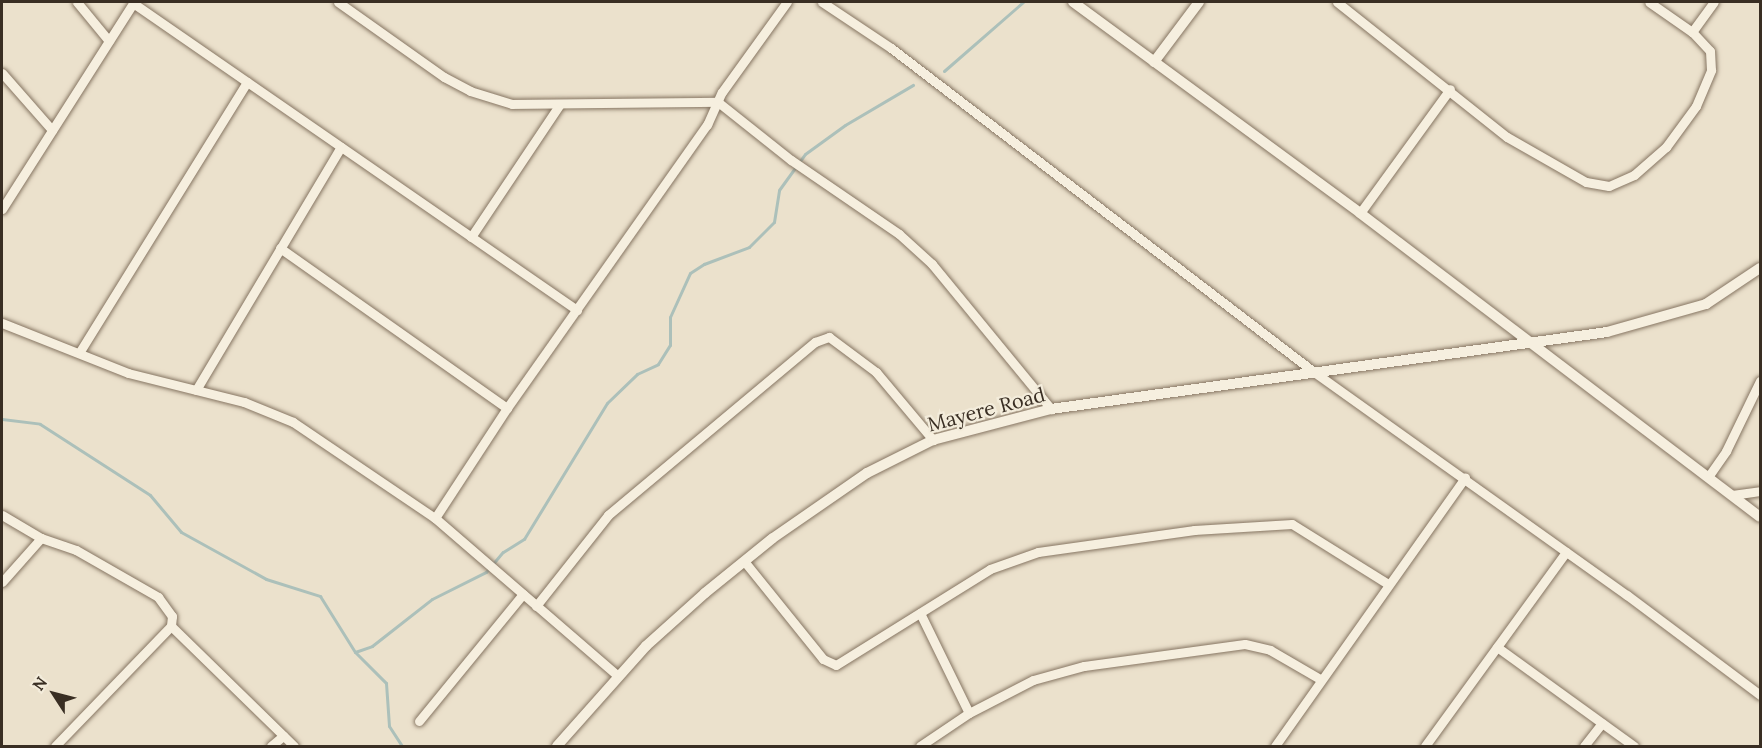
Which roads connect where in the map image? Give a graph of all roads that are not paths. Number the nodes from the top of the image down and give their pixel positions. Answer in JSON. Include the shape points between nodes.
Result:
{"nodes":[{"id":1,"x":77,"y":2,"type":"edge"},
{"id":2,"x":134,"y":2,"type":"edge"},
{"id":3,"x":338,"y":2,"type":"edge"},
{"id":4,"x":787,"y":2,"type":"edge"},
{"id":5,"x":822,"y":2,"type":"edge"},
{"id":6,"x":1073,"y":2,"type":"edge"},
{"id":7,"x":1199,"y":2,"type":"edge"},
{"id":8,"x":1336,"y":2,"type":"edge"},
{"id":9,"x":1649,"y":2,"type":"edge"},
{"id":10,"x":1714,"y":2,"type":"edge"},
{"id":11,"x":1692,"y":32,"type":"junction"},
{"id":12,"x":109,"y":40,"type":"junction"},
{"id":13,"x":1154,"y":62,"type":"junction"},
{"id":14,"x":2,"y":73,"type":"edge"},
{"id":15,"x":247,"y":82,"type":"junction"},
{"id":16,"x":1450,"y":89,"type":"junction"},
{"id":17,"x":718,"y":102,"type":"junction"},
{"id":18,"x":560,"y":104,"type":"junction"},
{"id":19,"x":52,"y":130,"type":"junction"},
{"id":20,"x":341,"y":147,"type":"junction"},
{"id":21,"x":2,"y":209,"type":"edge"},
{"id":22,"x":1360,"y":213,"type":"junction"},
{"id":23,"x":471,"y":237,"type":"junction"},
{"id":24,"x":280,"y":248,"type":"junction"},
{"id":25,"x":1760,"y":269,"type":"edge"},
{"id":26,"x":577,"y":310,"type":"junction"},
{"id":27,"x":2,"y":323,"type":"edge"},
{"id":28,"x":1531,"y":343,"type":"junction"},
{"id":29,"x":79,"y":353,"type":"junction"},
{"id":30,"x":1314,"y":372,"type":"junction"},
{"id":31,"x":1761,"y":381,"type":"edge"},
{"id":32,"x":196,"y":390,"type":"junction"},
{"id":33,"x":507,"y":408,"type":"junction"},
{"id":34,"x":1051,"y":409,"type":"junction"},
{"id":35,"x":933,"y":440,"type":"junction"},
{"id":36,"x":1708,"y":477,"type":"junction"},
{"id":37,"x":1465,"y":478,"type":"junction"},
{"id":38,"x":1761,"y":491,"type":"edge"},
{"id":39,"x":1732,"y":495,"type":"junction"},
{"id":40,"x":2,"y":515,"type":"edge"},
{"id":41,"x":1761,"y":516,"type":"edge"},
{"id":42,"x":435,"y":518,"type":"junction"},
{"id":43,"x":41,"y":538,"type":"junction"},
{"id":44,"x":1566,"y":552,"type":"junction"},
{"id":45,"x":744,"y":561,"type":"junction"},
{"id":46,"x":2,"y":582,"type":"edge"},
{"id":47,"x":1388,"y":584,"type":"junction"},
{"id":48,"x":523,"y":594,"type":"junction"},
{"id":49,"x":536,"y":606,"type":"junction"},
{"id":50,"x":920,"y":613,"type":"junction"},
{"id":51,"x":171,"y":626,"type":"junction"},
{"id":52,"x":1497,"y":647,"type":"junction"},
{"id":53,"x":618,"y":676,"type":"junction"},
{"id":54,"x":1320,"y":679,"type":"junction"},
{"id":55,"x":1761,"y":695,"type":"edge"},
{"id":56,"x":969,"y":713,"type":"junction"},
{"id":57,"x":419,"y":721,"type":"dead end"},
{"id":58,"x":1602,"y":723,"type":"junction"},
{"id":59,"x":284,"y":736,"type":"junction"},
{"id":60,"x":55,"y":747,"type":"edge"},
{"id":61,"x":271,"y":747,"type":"edge"},
{"id":62,"x":294,"y":747,"type":"edge"},
{"id":63,"x":557,"y":747,"type":"edge"},
{"id":64,"x":920,"y":747,"type":"edge"},
{"id":65,"x":1275,"y":747,"type":"edge"},
{"id":66,"x":1425,"y":747,"type":"edge"},
{"id":67,"x":1584,"y":747,"type":"edge"},
{"id":68,"x":1634,"y":747,"type":"edge"}],
"edges":[{"from":1,"to":12,"type":"street"},
{"from":2,"to":12,"type":"street"},
{"from":2,"to":15,"type":"street"},
{"from":3,"to":18,"type":"street","via":[[470,91],[512,104]]},
{"from":4,"to":17,"type":"street"},
{"from":5,"to":30,"type":"street","via":[[891,48]]},
{"from":6,"to":13,"type":"street"},
{"from":7,"to":13,"type":"street"},
{"from":8,"to":16,"type":"street"},
{"from":9,"to":11,"type":"street"},
{"from":10,"to":11,"type":"street"},
{"from":11,"to":16,"type":"street","via":[[1710,51],[1712,70],[1696,106],[1666,147],[1635,175],[1609,186],[1586,182],[1537,157]]},
{"from":12,"to":19,"type":"street"},
{"from":13,"to":22,"type":"street"},
{"from":14,"to":19,"type":"street"},
{"from":15,"to":20,"type":"street"},
{"from":15,"to":29,"type":"street"},
{"from":16,"to":22,"type":"street"},
{"from":17,"to":18,"type":"street"},
{"from":17,"to":26,"type":"street","via":[[707,125]]},
{"from":17,"to":34,"type":"street","via":[[790,160],[899,234],[932,264]]},
{"from":18,"to":23,"type":"street"},
{"from":19,"to":21,"type":"street"},
{"from":20,"to":23,"type":"street"},
{"from":20,"to":24,"type":"street"},
{"from":22,"to":28,"type":"street"},
{"from":23,"to":26,"type":"street"},
{"from":24,"to":32,"type":"street"},
{"from":24,"to":33,"type":"street"},
{"from":25,"to":28,"type":"street","name":"Mayere Road","via":[[1707,304],[1607,332]]},
{"from":26,"to":33,"type":"street"},
{"from":27,"to":29,"type":"street"},
{"from":28,"to":30,"type":"street","name":"Mayere Road"},
{"from":28,"to":36,"type":"street"},
{"from":29,"to":32,"type":"street","via":[[128,373]]},
{"from":30,"to":34,"type":"street","name":"Mayere Road"},
{"from":30,"to":37,"type":"street"},
{"from":31,"to":36,"type":"street","via":[[1726,451]]},
{"from":32,"to":42,"type":"street","via":[[244,402],[294,422]]},
{"from":33,"to":42,"type":"street"},
{"from":34,"to":35,"type":"street","name":"Mayere Road"},
{"from":35,"to":45,"type":"street","name":"Mayere Road","via":[[867,473]]},
{"from":35,"to":49,"type":"street","via":[[876,372],[830,337],[815,342],[608,515]]},
{"from":36,"to":39,"type":"street"},
{"from":37,"to":44,"type":"street"},
{"from":37,"to":47,"type":"street"},
{"from":38,"to":39,"type":"street"},
{"from":39,"to":41,"type":"street"},
{"from":40,"to":43,"type":"street"},
{"from":42,"to":48,"type":"street"},
{"from":43,"to":46,"type":"street"},
{"from":43,"to":51,"type":"street","via":[[76,550],[158,597],[172,616]]},
{"from":44,"to":52,"type":"street"},
{"from":44,"to":55,"type":"street"},
{"from":45,"to":50,"type":"street","via":[[831,665],[841,665]]},
{"from":45,"to":53,"type":"street","name":"Mayere Road","via":[[645,646]]},
{"from":47,"to":50,"type":"street","via":[[1292,524],[1281,524],[1194,531],[1038,552],[990,569]]},
{"from":47,"to":54,"type":"street"},
{"from":48,"to":49,"type":"street"},
{"from":48,"to":57,"type":"street"},
{"from":49,"to":53,"type":"street"},
{"from":50,"to":56,"type":"street"},
{"from":51,"to":59,"type":"street"},
{"from":51,"to":60,"type":"street"},
{"from":52,"to":58,"type":"street"},
{"from":52,"to":66,"type":"street"},
{"from":53,"to":63,"type":"street","name":"Mayere Road"},
{"from":54,"to":56,"type":"street","via":[[1270,650],[1245,644],[1084,666],[1033,680]]},
{"from":54,"to":65,"type":"street"},
{"from":56,"to":64,"type":"street"},
{"from":58,"to":67,"type":"street"},
{"from":58,"to":68,"type":"street"},
{"from":59,"to":61,"type":"street"},
{"from":59,"to":62,"type":"street"}]}
